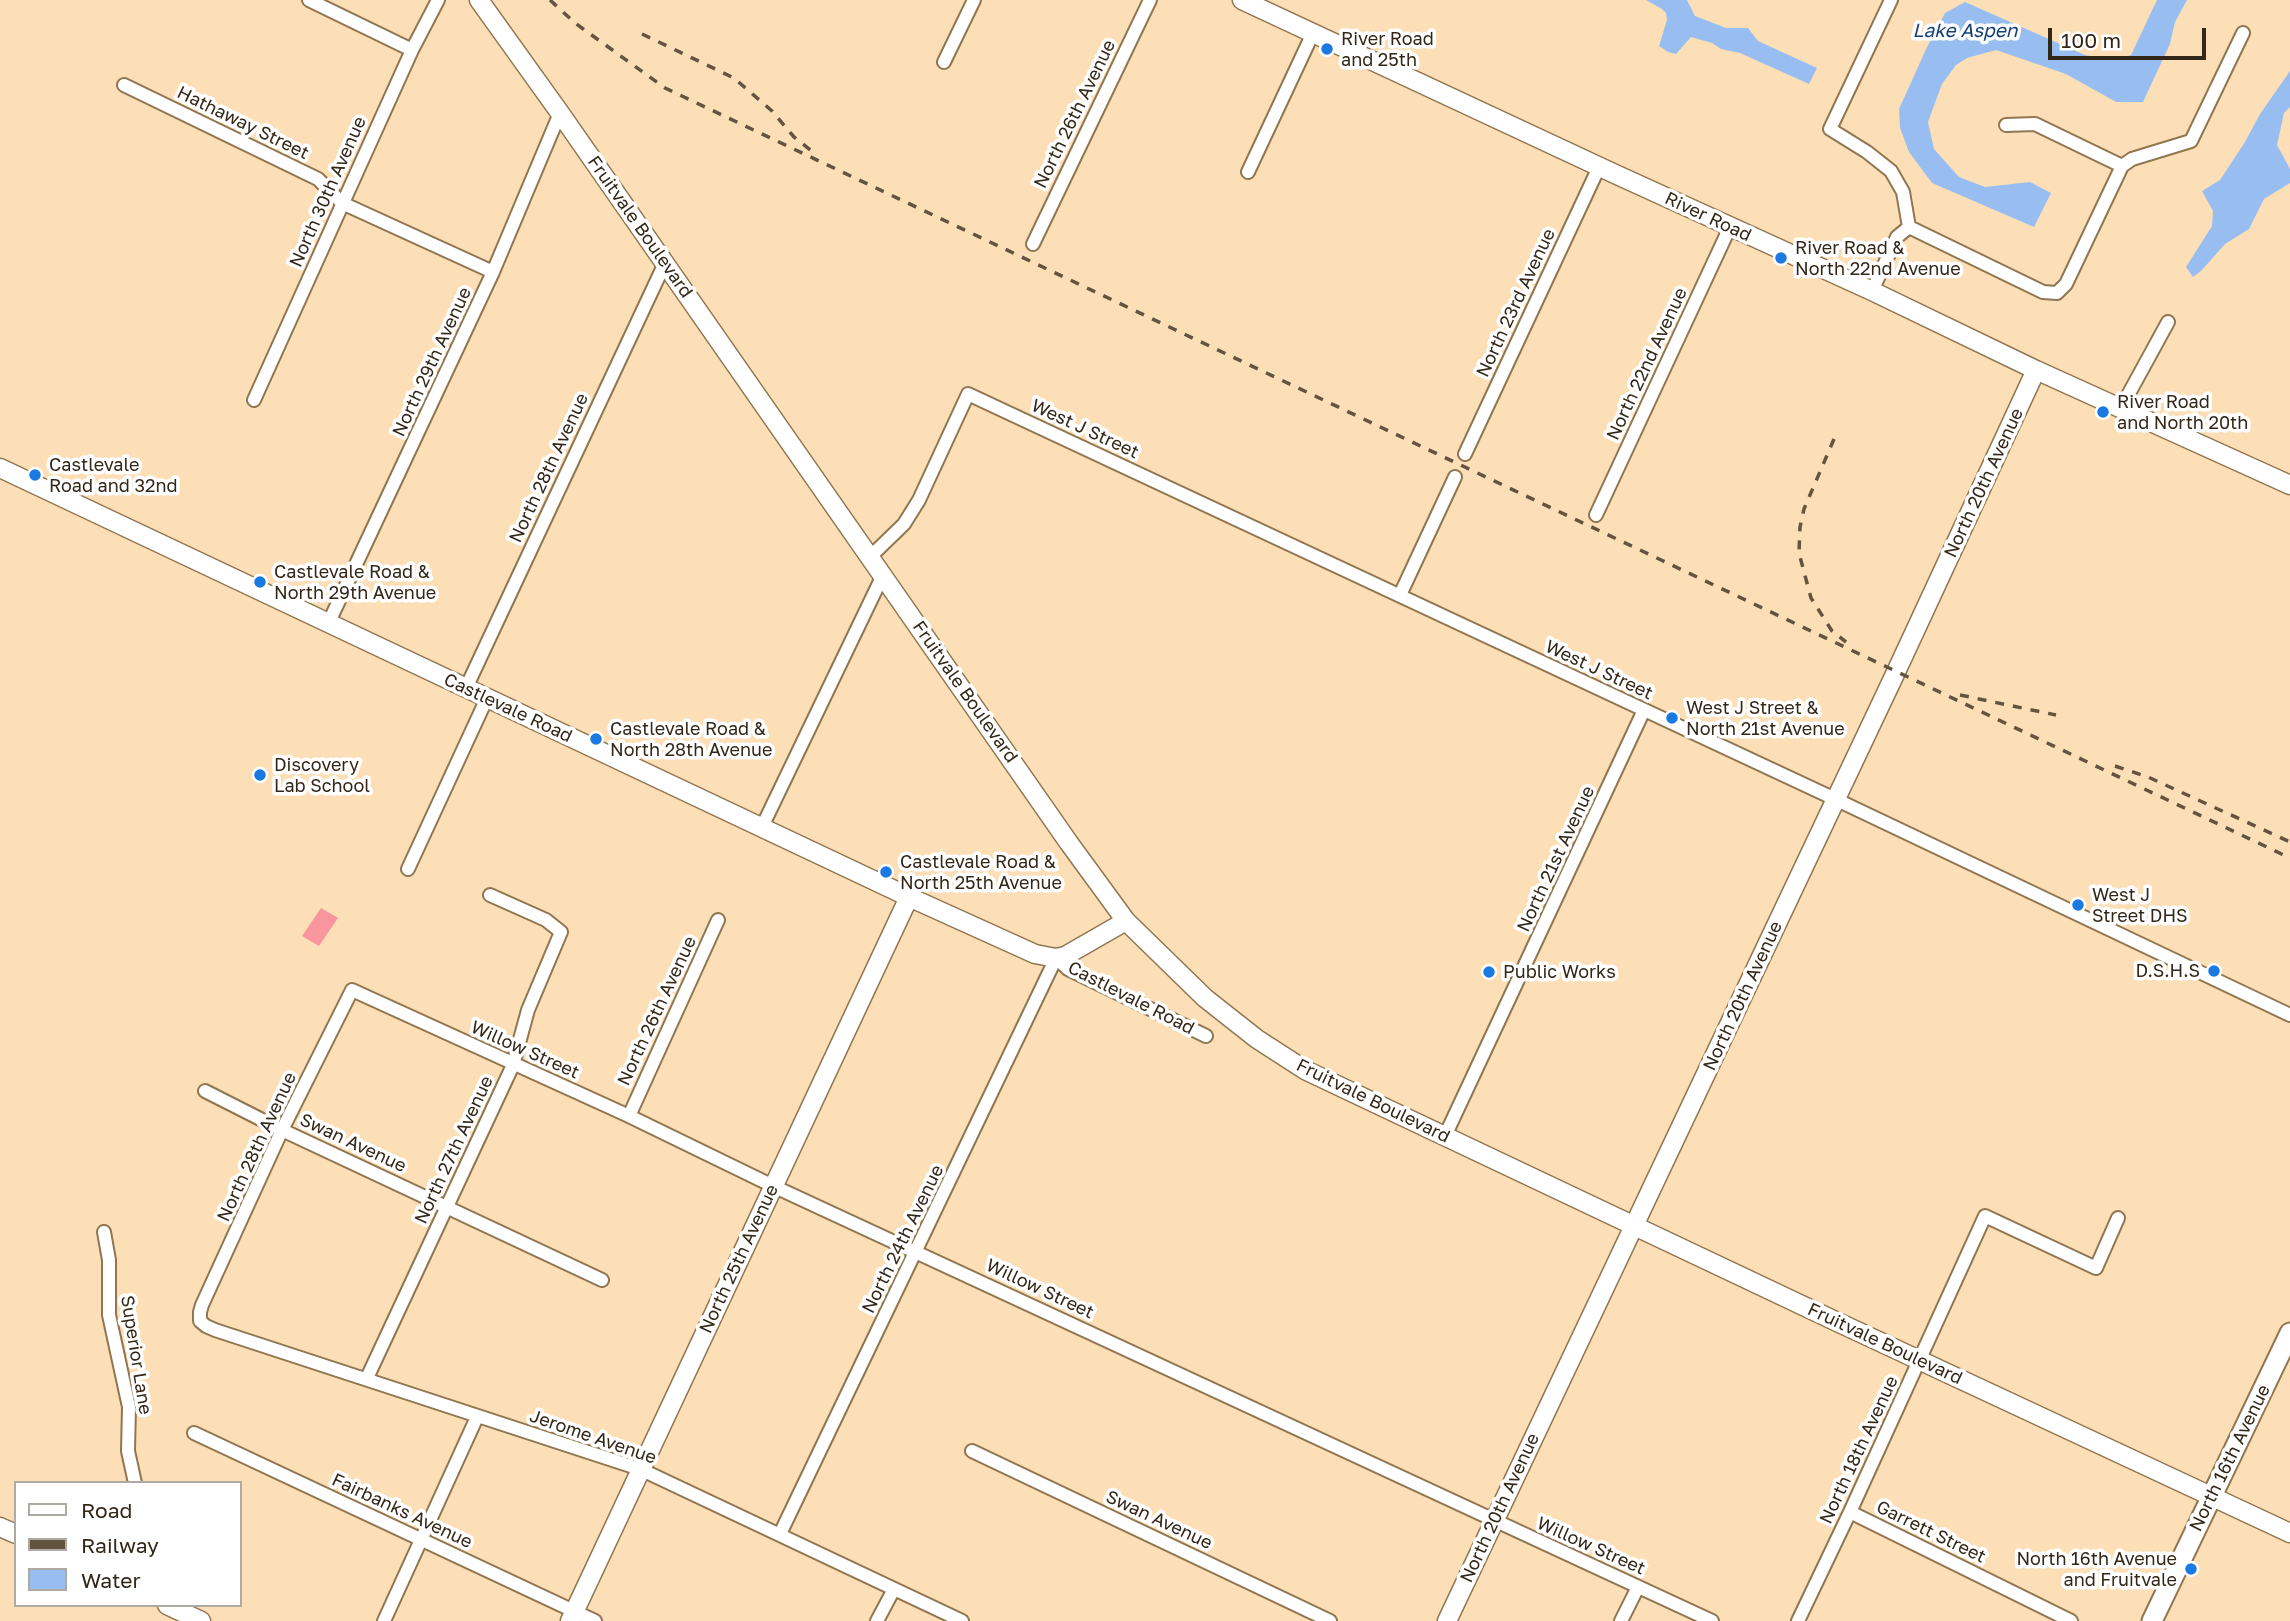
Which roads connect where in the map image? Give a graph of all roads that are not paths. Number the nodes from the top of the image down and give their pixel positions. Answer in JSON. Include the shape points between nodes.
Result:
{"nodes":[{"id":1,"x":309,"y":0,"type":"edge"},
{"id":2,"x":438,"y":0,"type":"edge"},
{"id":3,"x":479,"y":0,"type":"edge"},
{"id":4,"x":974,"y":0,"type":"edge"},
{"id":5,"x":1150,"y":0,"type":"edge"},
{"id":6,"x":1242,"y":0,"type":"edge"},
{"id":7,"x":1891,"y":0,"type":"edge"},
{"id":8,"x":1313,"y":33,"type":"junction"},
{"id":9,"x":2243,"y":33,"type":"dead end"},
{"id":10,"x":412,"y":50,"type":"junction"},
{"id":11,"x":944,"y":62,"type":"dead end"},
{"id":12,"x":124,"y":85,"type":"dead end"},
{"id":13,"x":560,"y":113,"type":"junction"},
{"id":14,"x":2006,"y":125,"type":"dead end"},
{"id":15,"x":2122,"y":166,"type":"junction"},
{"id":16,"x":1599,"y":167,"type":"junction"},
{"id":17,"x":1248,"y":172,"type":"dead end"},
{"id":18,"x":342,"y":202,"type":"junction"},
{"id":19,"x":1730,"y":227,"type":"junction"},
{"id":20,"x":1909,"y":228,"type":"junction"},
{"id":21,"x":1032,"y":244,"type":"dead end"},
{"id":22,"x":665,"y":262,"type":"junction"},
{"id":23,"x":493,"y":272,"type":"junction"},
{"id":24,"x":1872,"y":291,"type":"junction"},
{"id":25,"x":2168,"y":322,"type":"dead end"},
{"id":26,"x":2036,"y":370,"type":"junction"},
{"id":27,"x":254,"y":400,"type":"dead end"},
{"id":28,"x":2121,"y":408,"type":"junction"},
{"id":29,"x":1465,"y":454,"type":"dead end"},
{"id":30,"x":0,"y":468,"type":"edge"},
{"id":31,"x":1455,"y":477,"type":"dead end"},
{"id":32,"x":2290,"y":485,"type":"edge"},
{"id":33,"x":1596,"y":515,"type":"dead end"},
{"id":34,"x":870,"y":557,"type":"junction"},
{"id":35,"x":883,"y":575,"type":"junction"},
{"id":36,"x":1400,"y":595,"type":"junction"},
{"id":37,"x":328,"y":624,"type":"junction"},
{"id":38,"x":466,"y":688,"type":"junction"},
{"id":39,"x":487,"y":698,"type":"junction"},
{"id":40,"x":1644,"y":710,"type":"junction"},
{"id":41,"x":1835,"y":799,"type":"junction"},
{"id":42,"x":762,"y":827,"type":"junction"},
{"id":43,"x":408,"y":869,"type":"dead end"},
{"id":44,"x":490,"y":894,"type":"dead end"},
{"id":45,"x":909,"y":897,"type":"junction"},
{"id":46,"x":718,"y":920,"type":"dead end"},
{"id":47,"x":1126,"y":921,"type":"junction"},
{"id":48,"x":1056,"y":958,"type":"junction"},
{"id":49,"x":352,"y":990,"type":"joint"},
{"id":50,"x":2290,"y":1014,"type":"edge"},
{"id":51,"x":1206,"y":1036,"type":"dead end"},
{"id":52,"x":513,"y":1065,"type":"junction"},
{"id":53,"x":205,"y":1091,"type":"dead end"},
{"id":54,"x":629,"y":1116,"type":"junction"},
{"id":55,"x":282,"y":1130,"type":"junction"},
{"id":56,"x":1445,"y":1136,"type":"junction"},
{"id":57,"x":773,"y":1186,"type":"junction"},
{"id":58,"x":448,"y":1206,"type":"junction"},
{"id":59,"x":2118,"y":1218,"type":"dead end"},
{"id":60,"x":1634,"y":1227,"type":"junction"},
{"id":61,"x":104,"y":1232,"type":"dead end"},
{"id":62,"x":917,"y":1251,"type":"junction"},
{"id":63,"x":602,"y":1280,"type":"dead end"},
{"id":64,"x":200,"y":1321,"type":"joint"},
{"id":65,"x":2290,"y":1334,"type":"edge"},
{"id":66,"x":1919,"y":1361,"type":"junction"},
{"id":67,"x":367,"y":1378,"type":"junction"},
{"id":68,"x":477,"y":1417,"type":"junction"},
{"id":69,"x":194,"y":1433,"type":"dead end"},
{"id":70,"x":972,"y":1451,"type":"dead end"},
{"id":71,"x":640,"y":1469,"type":"junction"},
{"id":72,"x":135,"y":1481,"type":"edge"},
{"id":73,"x":2212,"y":1496,"type":"junction"},
{"id":74,"x":1850,"y":1512,"type":"junction"},
{"id":75,"x":1494,"y":1521,"type":"junction"},
{"id":76,"x":2290,"y":1532,"type":"edge"},
{"id":77,"x":780,"y":1534,"type":"junction"},
{"id":78,"x":420,"y":1539,"type":"junction"},
{"id":79,"x":1638,"y":1587,"type":"junction"},
{"id":80,"x":894,"y":1589,"type":"junction"},
{"id":81,"x":171,"y":1607,"type":"edge"},
{"id":82,"x":572,"y":1616,"type":"edge"},
{"id":83,"x":201,"y":1621,"type":"edge"},
{"id":84,"x":384,"y":1621,"type":"edge"},
{"id":85,"x":595,"y":1621,"type":"edge"},
{"id":86,"x":877,"y":1621,"type":"edge"},
{"id":87,"x":962,"y":1621,"type":"edge"},
{"id":88,"x":1330,"y":1621,"type":"edge"},
{"id":89,"x":1447,"y":1621,"type":"edge"},
{"id":90,"x":1621,"y":1621,"type":"edge"},
{"id":91,"x":1712,"y":1621,"type":"edge"},
{"id":92,"x":1798,"y":1621,"type":"edge"},
{"id":93,"x":2071,"y":1621,"type":"edge"},
{"id":94,"x":2152,"y":1621,"type":"edge"}],
"edges":[{"from":1,"to":10,"type":"street"},
{"from":2,"to":10,"type":"street","name":"North 30th Avenue"},
{"from":3,"to":13,"type":"street","name":"Fruitvale Boulevard"},
{"from":4,"to":11,"type":"street"},
{"from":5,"to":21,"type":"street","name":"North 26th Avenue"},
{"from":6,"to":8,"type":"street","name":"River Road"},
{"from":7,"to":20,"type":"street","via":[[1830,129],[1891,171],[1902,192]]},
{"from":8,"to":16,"type":"street","name":"River Road"},
{"from":8,"to":17,"type":"street"},
{"from":9,"to":15,"type":"street","via":[[2191,141]]},
{"from":10,"to":18,"type":"street","name":"North 30th Avenue"},
{"from":12,"to":18,"type":"street","name":"Hathaway Street","via":[[318,179]]},
{"from":13,"to":22,"type":"street","name":"Fruitvale Boulevard"},
{"from":13,"to":23,"type":"street","name":"North 29th Avenue"},
{"from":14,"to":15,"type":"street","via":[[2035,124]]},
{"from":15,"to":20,"type":"street","via":[[2066,284],[2057,293],[2043,292]]},
{"from":16,"to":19,"type":"street","name":"River Road"},
{"from":16,"to":29,"type":"street","name":"North 23rd Avenue"},
{"from":18,"to":23,"type":"street","name":"Hathaway Street"},
{"from":18,"to":27,"type":"street","name":"North 30th Avenue"},
{"from":19,"to":24,"type":"street","name":"River Road"},
{"from":19,"to":33,"type":"street","name":"North 22nd Avenue"},
{"from":20,"to":24,"type":"street","via":[[1897,237]]},
{"from":22,"to":34,"type":"street","name":"Fruitvale Boulevard"},
{"from":22,"to":38,"type":"street","name":"North 28th Avenue"},
{"from":23,"to":37,"type":"street","name":"North 29th Avenue"},
{"from":24,"to":26,"type":"street","name":"River Road"},
{"from":25,"to":28,"type":"street"},
{"from":26,"to":28,"type":"street","name":"River Road"},
{"from":26,"to":41,"type":"street","name":"North 20th Avenue"},
{"from":28,"to":32,"type":"street","name":"River Road"},
{"from":30,"to":37,"type":"street","name":"Castlevale Road"},
{"from":31,"to":36,"type":"street"},
{"from":34,"to":35,"type":"street","name":"Fruitvale Boulevard"},
{"from":34,"to":36,"type":"street","name":"West J Street","via":[[904,524],[919,500],[968,394]]},
{"from":35,"to":42,"type":"street"},
{"from":35,"to":47,"type":"street","name":"Fruitvale Boulevard"},
{"from":36,"to":40,"type":"street","name":"West J Street"},
{"from":37,"to":38,"type":"street","name":"Castlevale Road"},
{"from":38,"to":39,"type":"street","name":"Castlevale Road"},
{"from":39,"to":42,"type":"street","name":"Castlevale Road"},
{"from":39,"to":43,"type":"street"},
{"from":40,"to":41,"type":"street","name":"West J Street"},
{"from":40,"to":56,"type":"street","name":"North 21st Avenue"},
{"from":41,"to":50,"type":"street","name":"West J Street"},
{"from":41,"to":60,"type":"street","name":"North 20th Avenue"},
{"from":42,"to":45,"type":"street","name":"Castlevale Road"},
{"from":44,"to":52,"type":"street","name":"North 27th Avenue","via":[[546,920],[561,932],[528,1010]]},
{"from":45,"to":48,"type":"street","name":"Castlevale Road","via":[[1035,954]]},
{"from":45,"to":57,"type":"street","name":"North 25th Avenue"},
{"from":46,"to":54,"type":"street","name":"North 26th Avenue"},
{"from":47,"to":48,"type":"street","name":"Castlevale Road"},
{"from":47,"to":56,"type":"street","name":"Fruitvale Boulevard","via":[[1205,998],[1257,1039],[1305,1070]]},
{"from":48,"to":51,"type":"street","name":"Castlevale Road","via":[[1068,969]]},
{"from":48,"to":62,"type":"street","name":"North 24th Avenue"},
{"from":49,"to":52,"type":"street","name":"Willow Street"},
{"from":49,"to":55,"type":"street","name":"North 28th Avenue"},
{"from":52,"to":54,"type":"street","name":"Willow Street"},
{"from":52,"to":58,"type":"street","name":"North 27th Avenue"},
{"from":53,"to":55,"type":"street","name":"Swan Avenue"},
{"from":54,"to":57,"type":"street","name":"Willow Street"},
{"from":55,"to":58,"type":"street","name":"Swan Avenue"},
{"from":55,"to":64,"type":"street","name":"North 28th Avenue","via":[[202,1305]]},
{"from":56,"to":60,"type":"street","name":"Fruitvale Boulevard"},
{"from":57,"to":62,"type":"street","name":"Willow Street"},
{"from":57,"to":71,"type":"street","name":"North 25th Avenue"},
{"from":58,"to":63,"type":"street","name":"Swan Avenue"},
{"from":58,"to":67,"type":"street","name":"North 27th Avenue"},
{"from":59,"to":66,"type":"street","name":"North 18th Avenue","via":[[2096,1268],[1985,1216]]},
{"from":60,"to":66,"type":"street","name":"Fruitvale Boulevard"},
{"from":60,"to":75,"type":"street","name":"North 20th Avenue"},
{"from":61,"to":72,"type":"street","name":"Superior Lane","via":[[109,1260],[108,1315],[129,1407],[128,1451]]},
{"from":62,"to":75,"type":"street","name":"Willow Street"},
{"from":62,"to":77,"type":"street","name":"North 24th Avenue"},
{"from":64,"to":67,"type":"street","name":"Jerome Avenue","via":[[215,1330]]},
{"from":65,"to":73,"type":"main road","name":"North 16th Avenue"},
{"from":66,"to":73,"type":"street","name":"Fruitvale Boulevard"},
{"from":66,"to":74,"type":"street","name":"North 18th Avenue"},
{"from":67,"to":68,"type":"street","name":"Jerome Avenue"},
{"from":68,"to":71,"type":"street","name":"Jerome Avenue"},
{"from":68,"to":78,"type":"street"},
{"from":69,"to":78,"type":"street","name":"Fairbanks Avenue"},
{"from":70,"to":88,"type":"street","name":"Swan Avenue"},
{"from":71,"to":77,"type":"street","name":"Jerome Avenue"},
{"from":71,"to":82,"type":"street","name":"North 25th Avenue"},
{"from":73,"to":76,"type":"street","name":"Fruitvale Boulevard"},
{"from":73,"to":94,"type":"main road","name":"North 16th Avenue"},
{"from":74,"to":92,"type":"street","name":"North 18th Avenue"},
{"from":74,"to":93,"type":"street","name":"Garrett Street"},
{"from":75,"to":79,"type":"street","name":"Willow Street"},
{"from":75,"to":89,"type":"street","name":"North 20th Avenue"},
{"from":77,"to":80,"type":"street","name":"Jerome Avenue"},
{"from":78,"to":82,"type":"street","name":"Fairbanks Avenue"},
{"from":78,"to":84,"type":"street"},
{"from":79,"to":90,"type":"street"},
{"from":79,"to":91,"type":"street","name":"Willow Street"},
{"from":80,"to":86,"type":"street"},
{"from":80,"to":87,"type":"street","name":"Jerome Avenue"},
{"from":81,"to":83,"type":"street"},
{"from":82,"to":85,"type":"street","name":"Fairbanks Avenue"}]}
